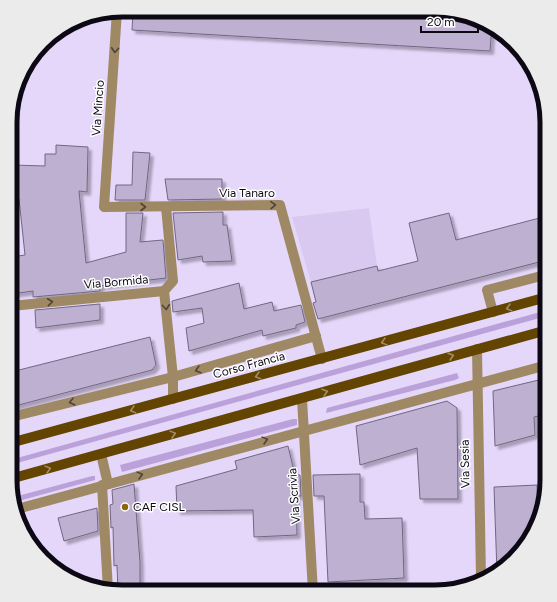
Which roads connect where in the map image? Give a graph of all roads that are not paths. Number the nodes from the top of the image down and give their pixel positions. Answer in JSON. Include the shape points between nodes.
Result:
{"nodes":[{"id":1,"x":118,"y":17,"type":"edge"},
{"id":2,"x":104,"y":207,"type":"joint"},
{"id":3,"x":166,"y":207,"type":"junction"},
{"id":4,"x":540,"y":276,"type":"edge"},
{"id":5,"x":164,"y":291,"type":"junction"},
{"id":6,"x":540,"y":299,"type":"edge"},
{"id":7,"x":17,"y":305,"type":"edge"},
{"id":8,"x":493,"y":312,"type":"junction"},
{"id":9,"x":540,"y":332,"type":"edge"},
{"id":10,"x":316,"y":336,"type":"junction"},
{"id":11,"x":477,"y":349,"type":"junction"},
{"id":12,"x":322,"y":359,"type":"junction"},
{"id":13,"x":540,"y":367,"type":"edge"},
{"id":14,"x":173,"y":377,"type":"junction"},
{"id":15,"x":476,"y":384,"type":"junction"},
{"id":16,"x":302,"y":398,"type":"junction"},
{"id":17,"x":173,"y":399,"type":"junction"},
{"id":18,"x":17,"y":416,"type":"edge"},
{"id":19,"x":302,"y":430,"type":"junction"},
{"id":20,"x":17,"y":441,"type":"edge"},
{"id":21,"x":101,"y":454,"type":"junction"},
{"id":22,"x":17,"y":477,"type":"edge"},
{"id":23,"x":105,"y":484,"type":"junction"},
{"id":24,"x":21,"y":508,"type":"edge"},
{"id":25,"x":480,"y":575,"type":"edge"},
{"id":26,"x":108,"y":584,"type":"edge"},
{"id":27,"x":313,"y":585,"type":"edge"}],
"edges":[{"from":1,"to":2,"type":"street","name":"Via Mincio","one_way":true},
{"from":2,"to":3,"type":"street","name":"Via Tanaro","one_way":true},
{"from":3,"to":5,"type":"street","via":[[173,281]]},
{"from":3,"to":10,"type":"street","name":"Via Tanaro","one_way":true,"via":[[280,205]]},
{"from":4,"to":8,"type":"street","via":[[488,290]]},
{"from":7,"to":5,"type":"street","name":"Via Bormida","one_way":true},
{"from":5,"to":14,"type":"street","name":"Via Bormida","one_way":true},
{"from":6,"to":8,"type":"main road","name":"Corso Francia","one_way":true},
{"from":8,"to":12,"type":"main road","name":"Corso Francia","one_way":true},
{"from":9,"to":11,"type":"main road"},
{"from":10,"to":12,"type":"street","name":"Via Tanaro"},
{"from":10,"to":14,"type":"street","name":"Corso Francia","one_way":true},
{"from":11,"to":15,"type":"street","name":"Via Sesia"},
{"from":16,"to":11,"type":"main road","one_way":true},
{"from":12,"to":17,"type":"main road","name":"Corso Francia","one_way":true},
{"from":13,"to":15,"type":"street"},
{"from":14,"to":17,"type":"street","name":"Via Bormida"},
{"from":14,"to":18,"type":"street","name":"Corso Francia","one_way":true},
{"from":15,"to":19,"type":"street"},
{"from":15,"to":25,"type":"street","name":"Via Sesia"},
{"from":16,"to":19,"type":"street","name":"Via Scrivia"},
{"from":21,"to":16,"type":"main road","one_way":true},
{"from":17,"to":20,"type":"main road","name":"Corso Francia","one_way":true},
{"from":23,"to":19,"type":"street","one_way":true},
{"from":19,"to":27,"type":"street","name":"Via Scrivia"},
{"from":22,"to":21,"type":"main road","one_way":true},
{"from":21,"to":23,"type":"street"},
{"from":23,"to":24,"type":"street"},
{"from":23,"to":26,"type":"street"}]}
